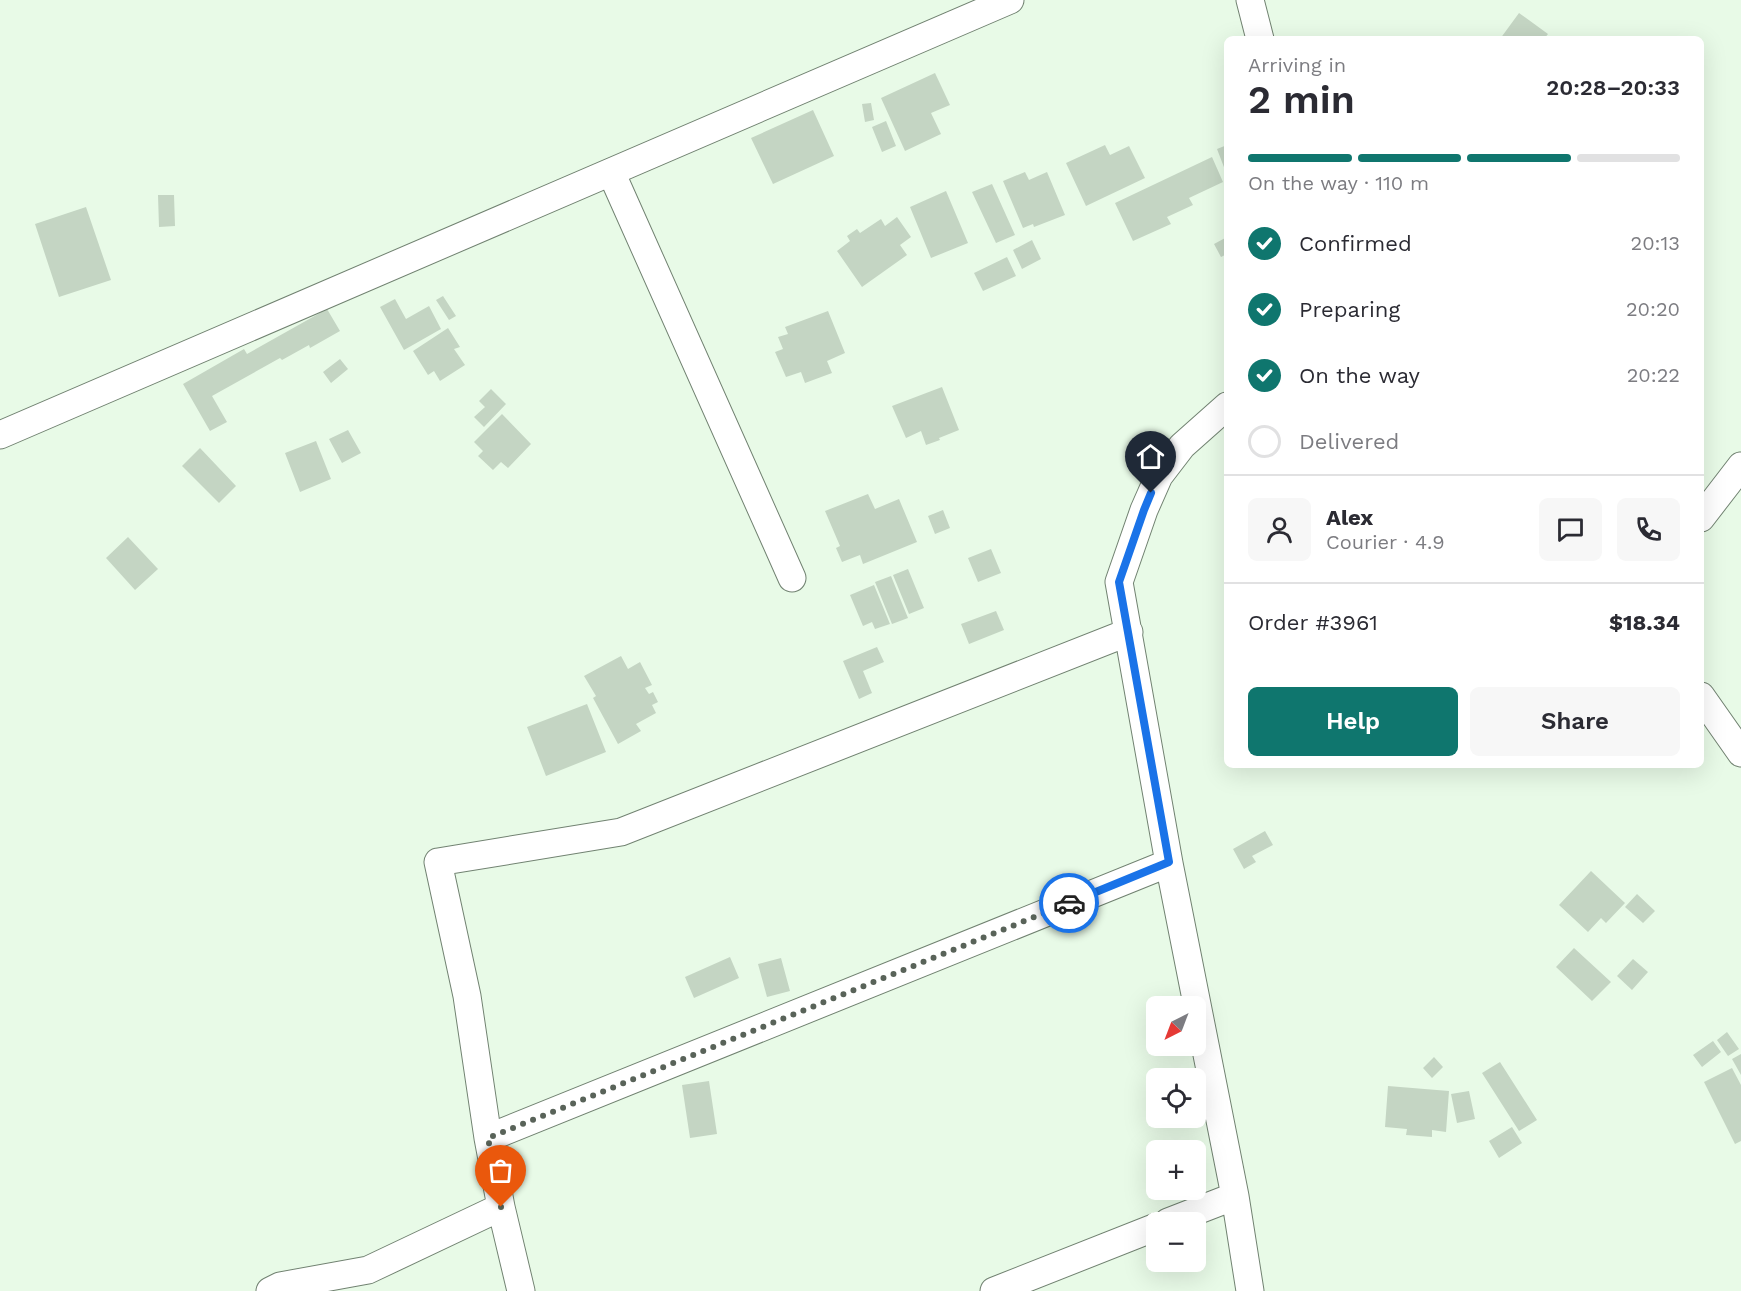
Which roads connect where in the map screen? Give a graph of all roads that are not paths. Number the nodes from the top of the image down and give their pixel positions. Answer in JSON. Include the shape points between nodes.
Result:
{"nodes":[{"id":1,"x":1010,"y":0,"type":"edge"},
{"id":2,"x":1250,"y":0,"type":"edge"},
{"id":3,"x":1259,"y":36,"type":"edge"},
{"id":4,"x":611,"y":172,"type":"junction"},
{"id":5,"x":1224,"y":409,"type":"edge"},
{"id":6,"x":0,"y":435,"type":"edge"},
{"id":7,"x":1741,"y":466,"type":"edge"},
{"id":8,"x":1704,"y":514,"type":"edge"},
{"id":9,"x":792,"y":578,"type":"dead end"},
{"id":10,"x":1129,"y":632,"type":"junction"},
{"id":11,"x":1704,"y":700,"type":"edge"},
{"id":12,"x":1741,"y":753,"type":"edge"},
{"id":13,"x":1169,"y":862,"type":"junction"},
{"id":14,"x":488,"y":1138,"type":"junction"},
{"id":15,"x":1235,"y":1196,"type":"junction"},
{"id":16,"x":501,"y":1207,"type":"junction"},
{"id":17,"x":1194,"y":1212,"type":"edge"},
{"id":18,"x":1146,"y":1231,"type":"edge"},
{"id":19,"x":270,"y":1291,"type":"edge"},
{"id":20,"x":521,"y":1291,"type":"edge"},
{"id":21,"x":994,"y":1291,"type":"edge"},
{"id":22,"x":1250,"y":1291,"type":"edge"}],
"edges":[{"from":1,"to":4,"type":"street"},
{"from":2,"to":3,"type":"street"},
{"from":4,"to":6,"type":"street"},
{"from":4,"to":9,"type":"street"},
{"from":5,"to":10,"type":"street","via":[[1182,446],[1159,476],[1144,510],[1119,582]]},
{"from":7,"to":8,"type":"street"},
{"from":10,"to":13,"type":"street"},
{"from":10,"to":14,"type":"street","via":[[621,832],[438,862],[467,996]]},
{"from":11,"to":12,"type":"street"},
{"from":13,"to":14,"type":"street"},
{"from":13,"to":15,"type":"street"},
{"from":14,"to":16,"type":"street"},
{"from":15,"to":17,"type":"street"},
{"from":15,"to":22,"type":"street"},
{"from":16,"to":19,"type":"street","via":[[368,1270]]},
{"from":16,"to":20,"type":"street"},
{"from":18,"to":21,"type":"street"}]}
